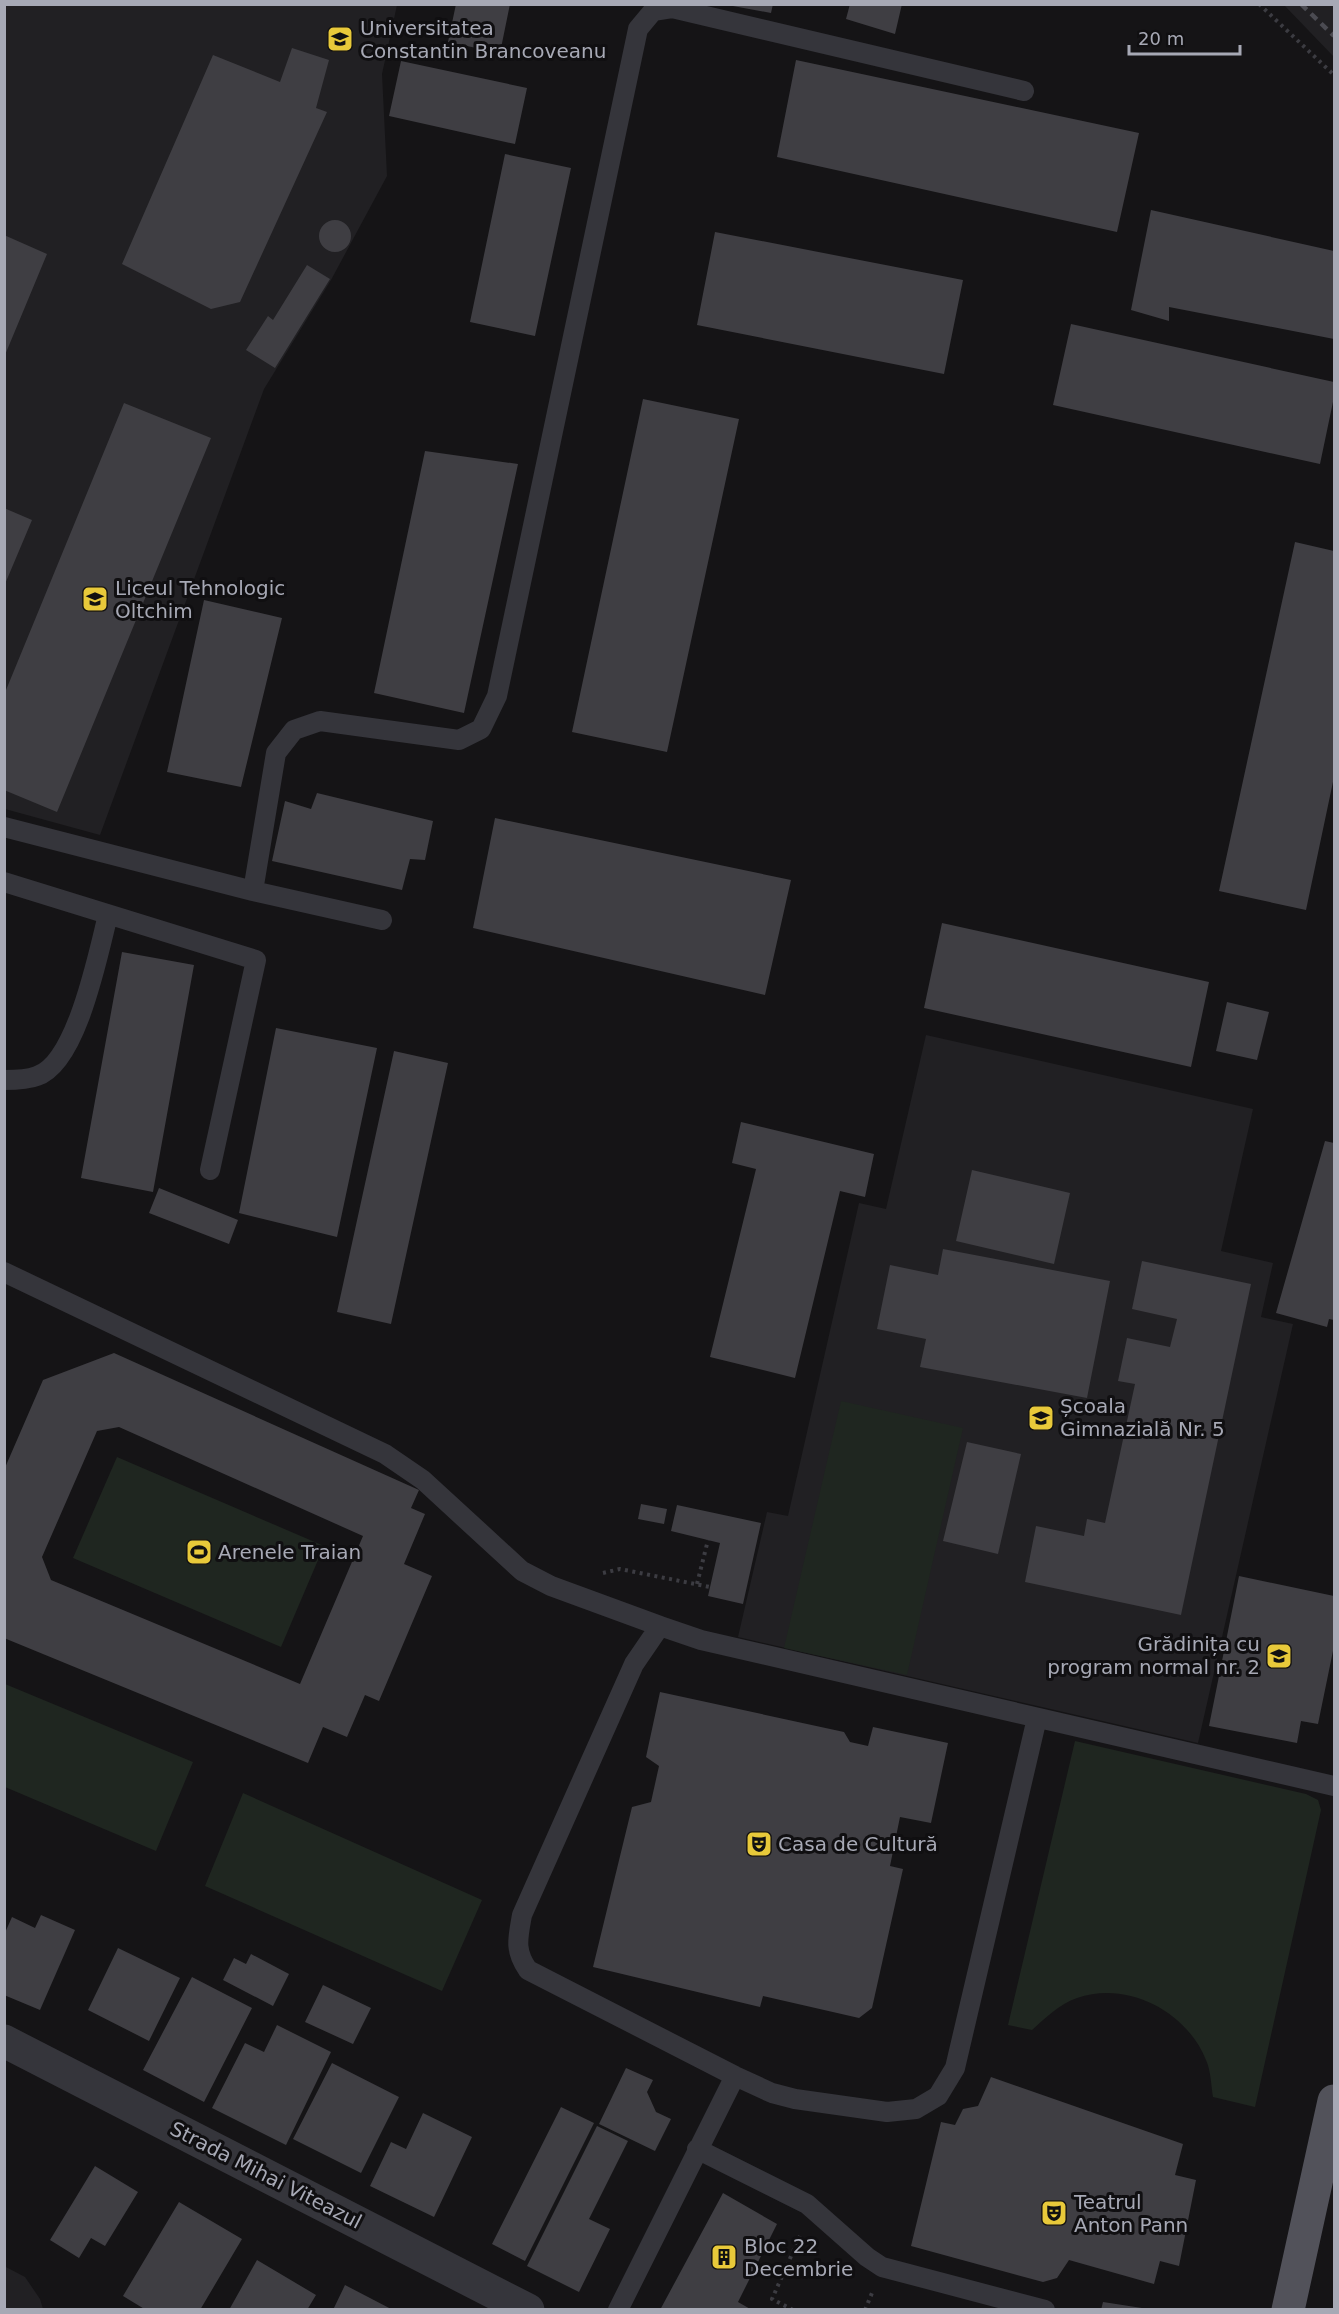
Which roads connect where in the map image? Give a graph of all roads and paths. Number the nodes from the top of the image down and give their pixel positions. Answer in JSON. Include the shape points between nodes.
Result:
{"nodes":[{"id":1,"x":1259,"y":4,"type":"edge"},
{"id":2,"x":1335,"y":75,"type":"edge"},
{"id":3,"x":1024,"y":91,"type":"dead end"},
{"id":4,"x":4,"y":827,"type":"edge"},
{"id":5,"x":4,"y":882,"type":"edge"},
{"id":6,"x":253,"y":891,"type":"junction"},
{"id":7,"x":108,"y":915,"type":"junction"},
{"id":8,"x":382,"y":920,"type":"dead end"},
{"id":9,"x":4,"y":1080,"type":"edge"},
{"id":10,"x":210,"y":1170,"type":"dead end"},
{"id":11,"x":4,"y":1272,"type":"edge"},
{"id":12,"x":708,"y":1540,"type":"dead end"},
{"id":13,"x":697,"y":1584,"type":"junction"},
{"id":14,"x":710,"y":1587,"type":"dead end"},
{"id":15,"x":574,"y":1595,"type":"junction"},
{"id":16,"x":660,"y":1626,"type":"junction"},
{"id":17,"x":1036,"y":1718,"type":"junction"},
{"id":18,"x":1335,"y":1786,"type":"edge"},
{"id":19,"x":4,"y":2041,"type":"edge"},
{"id":20,"x":735,"y":2076,"type":"junction"},
{"id":21,"x":1335,"y":2101,"type":"edge"},
{"id":22,"x":697,"y":2149,"type":"junction"},
{"id":23,"x":812,"y":2209,"type":"junction"},
{"id":24,"x":528,"y":2310,"type":"edge"},
{"id":25,"x":618,"y":2310,"type":"edge"},
{"id":26,"x":793,"y":2310,"type":"edge"},
{"id":27,"x":1045,"y":2310,"type":"edge"},
{"id":28,"x":1288,"y":2310,"type":"edge"}],
"edges":[{"from":1,"to":2,"type":"path"},
{"from":3,"to":6,"type":"lane","via":[[672,8],[653,11],[638,29],[497,696],[481,729],[459,740],[320,721],[294,730],[276,753]]},
{"from":4,"to":6,"type":"lane"},
{"from":5,"to":7,"type":"lane"},
{"from":6,"to":8,"type":"lane"},
{"from":7,"to":9,"type":"lane","via":[[86,999],[64,1053],[38,1076]]},
{"from":7,"to":10,"type":"lane","via":[[256,960]]},
{"from":11,"to":15,"type":"lane","via":[[386,1454],[423,1480],[522,1571]]},
{"from":12,"to":13,"type":"path"},
{"from":13,"to":14,"type":"path"},
{"from":13,"to":15,"type":"path","via":[[620,1569],[601,1573]]},
{"from":15,"to":16,"type":"lane"},
{"from":16,"to":17,"type":"lane","via":[[701,1640]]},
{"from":16,"to":20,"type":"lane","via":[[634,1664],[522,1915],[519,1956],[528,1970]]},
{"from":17,"to":18,"type":"lane"},
{"from":17,"to":20,"type":"lane","via":[[956,2068],[938,2096],[916,2109],[887,2112],[795,2099]]},
{"from":19,"to":24,"type":"street","name":"Strada Mihai Viteazul"},
{"from":20,"to":22,"type":"lane"},
{"from":21,"to":28,"type":"main road"},
{"from":22,"to":23,"type":"lane"},
{"from":22,"to":25,"type":"lane"},
{"from":23,"to":26,"type":"path","via":[[772,2299]]},
{"from":23,"to":27,"type":"lane","via":[[882,2267]]}]}
